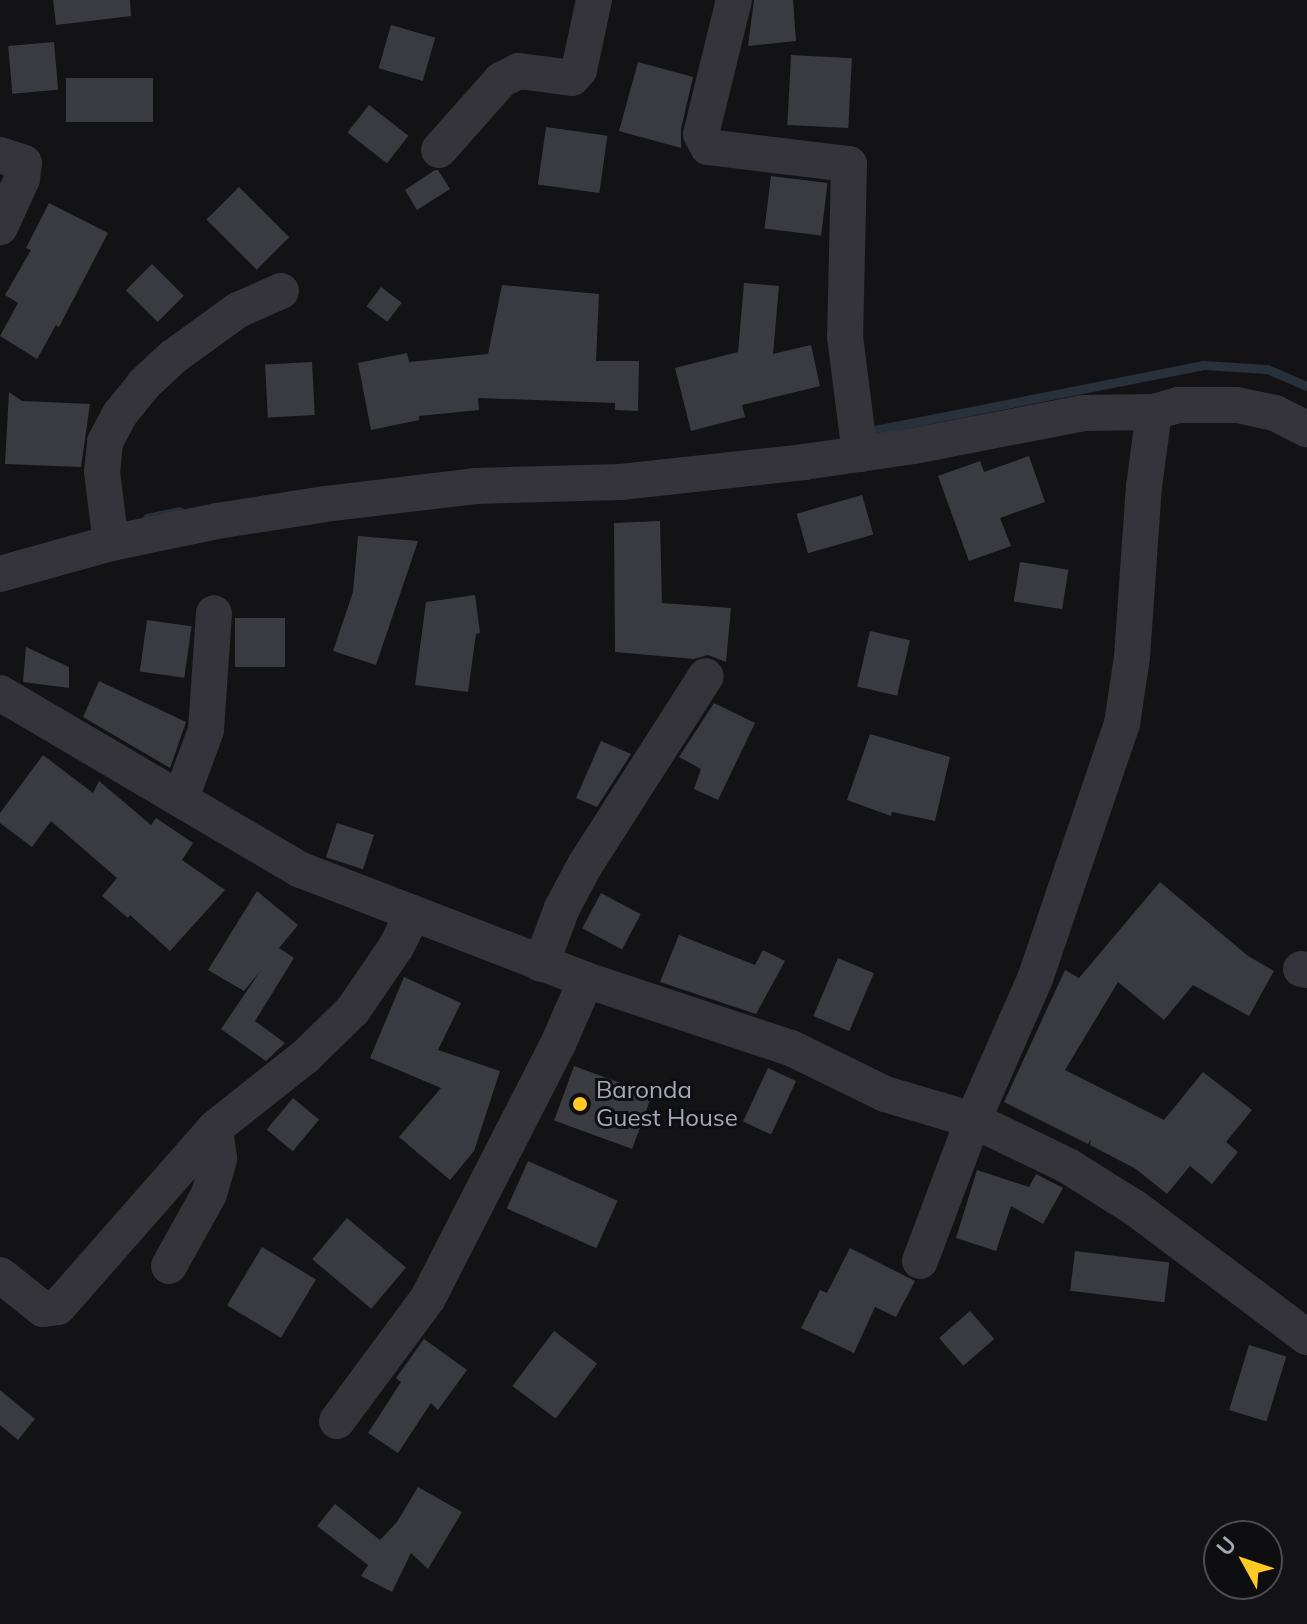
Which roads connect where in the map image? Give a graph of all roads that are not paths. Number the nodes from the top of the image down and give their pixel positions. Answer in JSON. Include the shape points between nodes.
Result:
{"nodes":[{"id":1,"x":594,"y":0,"type":"edge"},
{"id":2,"x":734,"y":0,"type":"edge"},
{"id":3,"x":439,"y":150,"type":"dead end"},
{"id":4,"x":0,"y":155,"type":"edge"},
{"id":5,"x":0,"y":227,"type":"edge"},
{"id":6,"x":281,"y":291,"type":"dead end"},
{"id":7,"x":1154,"y":412,"type":"junction"},
{"id":8,"x":1307,"y":429,"type":"edge"},
{"id":9,"x":860,"y":449,"type":"junction"},
{"id":10,"x":108,"y":518,"type":"junction"},
{"id":11,"x":0,"y":574,"type":"edge"},
{"id":12,"x":214,"y":613,"type":"dead end"},
{"id":13,"x":706,"y":676,"type":"dead end"},
{"id":14,"x":0,"y":693,"type":"edge"},
{"id":15,"x":181,"y":798,"type":"junction"},
{"id":16,"x":412,"y":915,"type":"junction"},
{"id":17,"x":541,"y":964,"type":"junction"},
{"id":18,"x":586,"y":980,"type":"junction"},
{"id":19,"x":973,"y":1120,"type":"junction"},
{"id":20,"x":215,"y":1128,"type":"junction"},
{"id":21,"x":920,"y":1261,"type":"dead end"},
{"id":22,"x":169,"y":1266,"type":"dead end"},
{"id":23,"x":0,"y":1275,"type":"edge"},
{"id":24,"x":1307,"y":1337,"type":"edge"},
{"id":25,"x":337,"y":1421,"type":"dead end"}],
"edges":[{"from":1,"to":3,"type":"street","via":[[579,70],[572,78],[519,71],[501,80]]},
{"from":2,"to":9,"type":"street","via":[[701,134],[708,147],[849,164],[845,337]]},
{"from":4,"to":5,"type":"street","via":[[24,163]]},
{"from":6,"to":10,"type":"street","via":[[238,310],[144,384],[105,442]]},
{"from":7,"to":8,"type":"street","via":[[1178,405],[1237,405],[1275,413]]},
{"from":7,"to":9,"type":"street","via":[[1084,413]]},
{"from":7,"to":19,"type":"street","via":[[1122,724],[1035,979]]},
{"from":9,"to":10,"type":"street","via":[[621,482],[433,490],[217,521]]},
{"from":10,"to":11,"type":"street"},
{"from":12,"to":15,"type":"street","via":[[206,730]]},
{"from":13,"to":17,"type":"street","via":[[592,854],[562,908]]},
{"from":14,"to":15,"type":"street"},
{"from":15,"to":16,"type":"street","via":[[301,870]]},
{"from":16,"to":17,"type":"street"},
{"from":16,"to":20,"type":"street","via":[[353,1010],[307,1055]]},
{"from":17,"to":18,"type":"street"},
{"from":18,"to":19,"type":"street","via":[[791,1048],[885,1094]]},
{"from":18,"to":25,"type":"street","via":[[428,1298]]},
{"from":19,"to":21,"type":"street"},
{"from":19,"to":24,"type":"street","via":[[1068,1166],[1135,1208]]},
{"from":20,"to":22,"type":"street","via":[[219,1158],[209,1194]]},
{"from":20,"to":23,"type":"street","via":[[58,1307],[43,1309]]}]}
